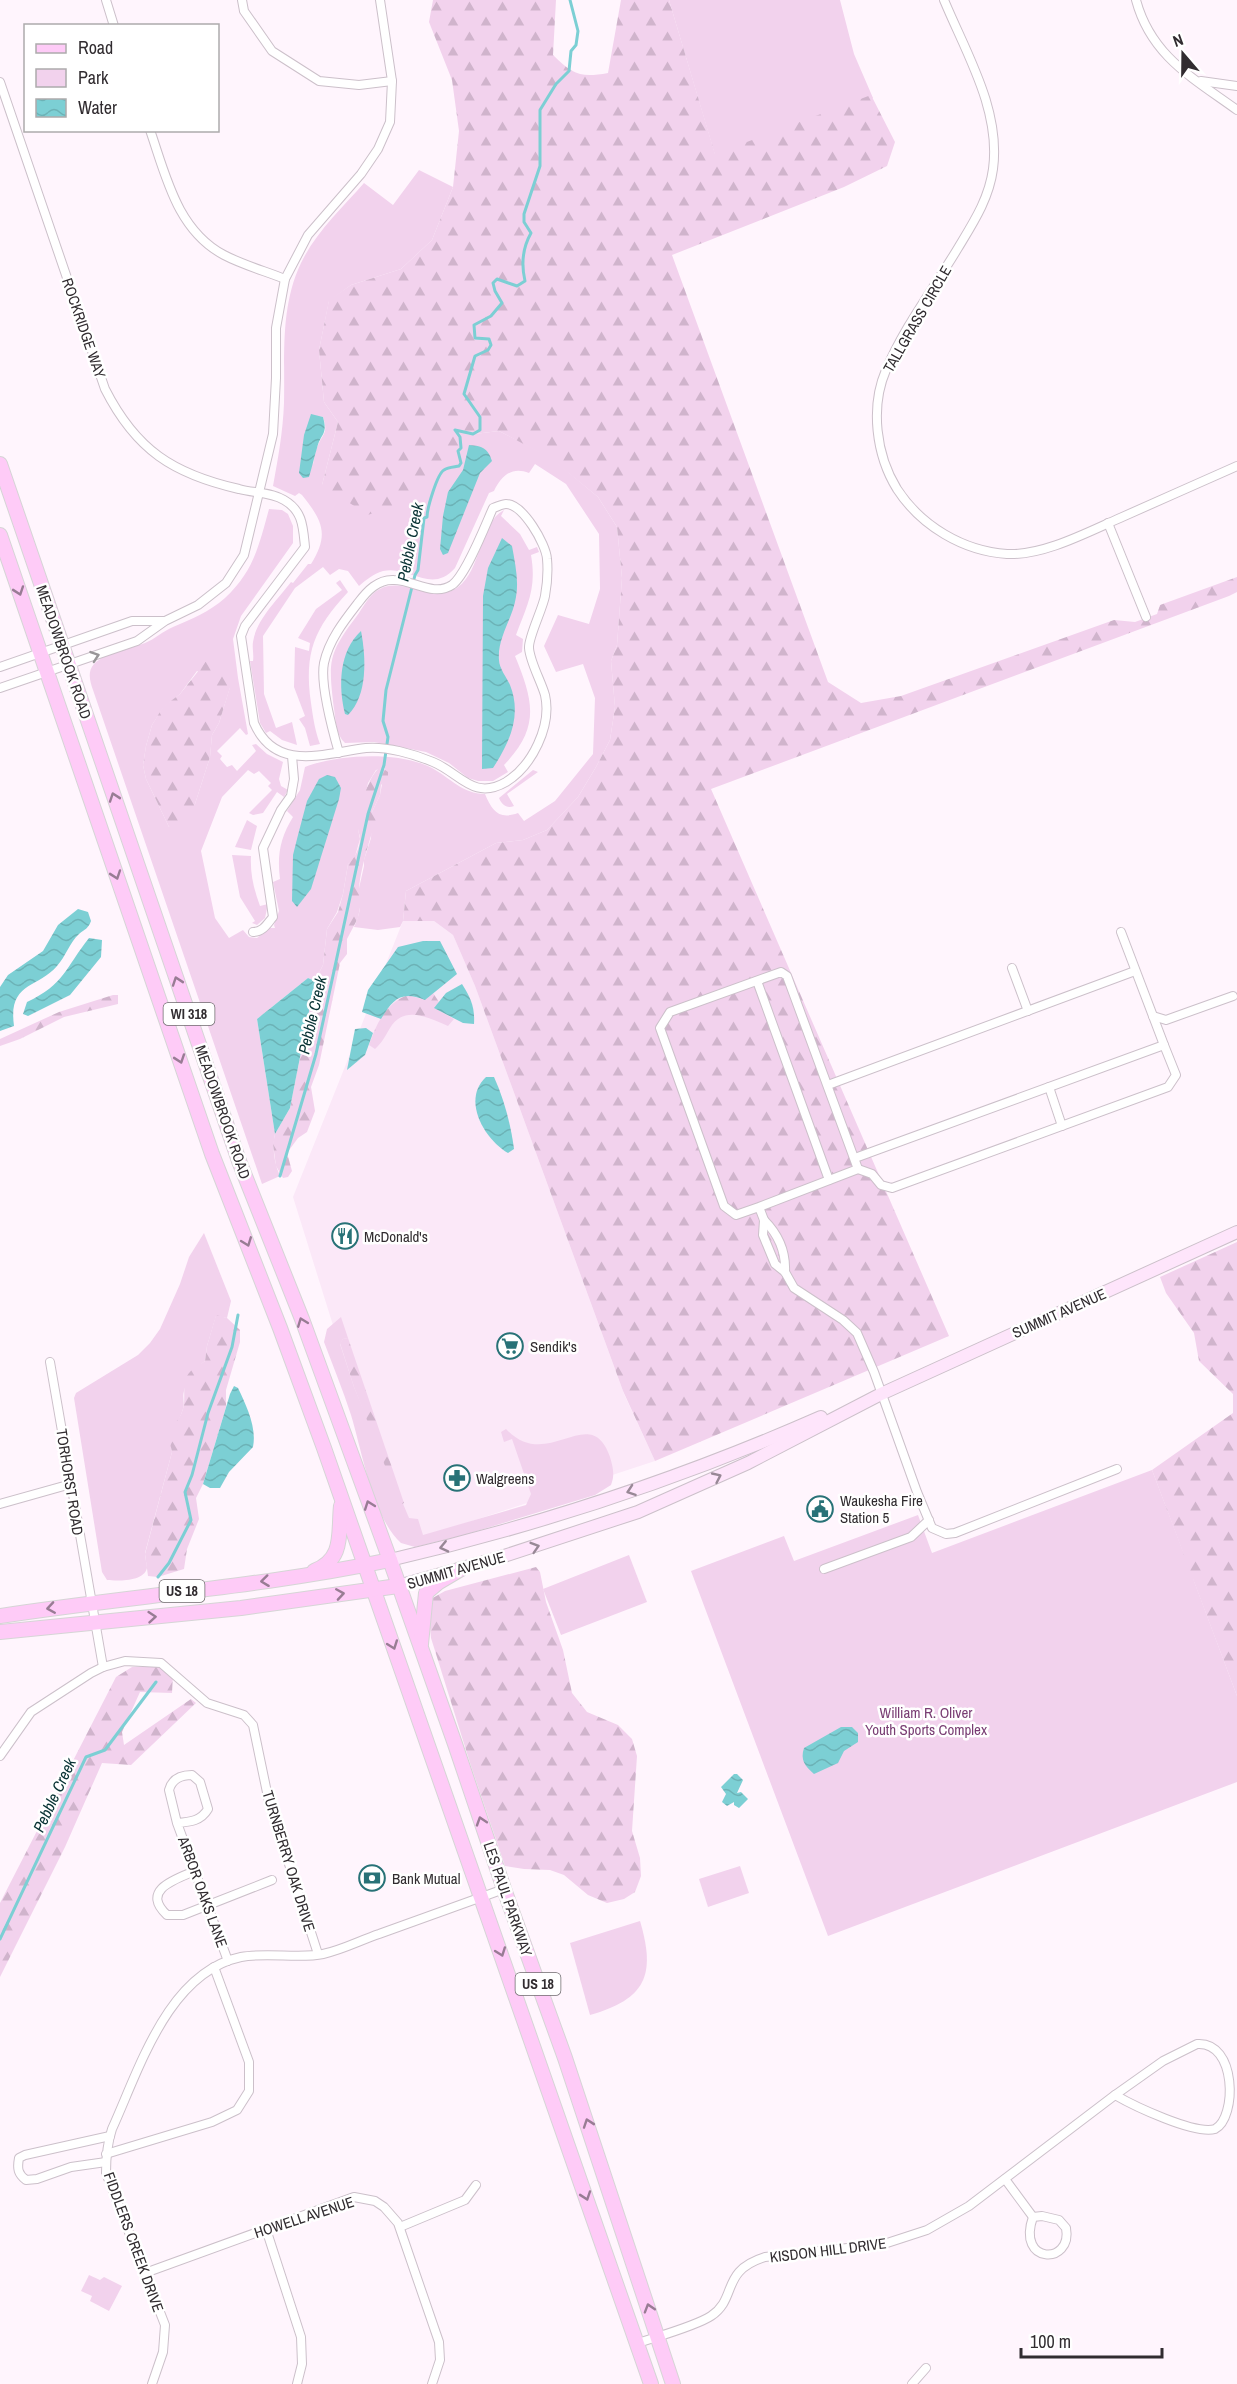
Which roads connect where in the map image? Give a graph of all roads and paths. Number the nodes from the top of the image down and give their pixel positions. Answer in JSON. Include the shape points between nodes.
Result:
{"nodes":[{"id":1,"x":106,"y":0,"type":"edge"},
{"id":2,"x":242,"y":0,"type":"edge"},
{"id":3,"x":380,"y":0,"type":"edge"},
{"id":4,"x":944,"y":0,"type":"edge"},
{"id":5,"x":1136,"y":0,"type":"edge"},
{"id":6,"x":113,"y":24,"type":"edge"},
{"id":7,"x":1198,"y":80,"type":"junction"},
{"id":8,"x":392,"y":81,"type":"junction"},
{"id":9,"x":0,"y":82,"type":"edge"},
{"id":10,"x":1237,"y":86,"type":"edge"},
{"id":11,"x":1237,"y":110,"type":"edge"},
{"id":12,"x":151,"y":132,"type":"edge"},
{"id":13,"x":285,"y":279,"type":"junction"},
{"id":14,"x":0,"y":464,"type":"edge"},
{"id":15,"x":1237,"y":466,"type":"edge"},
{"id":16,"x":261,"y":493,"type":"junction"},
{"id":17,"x":1108,"y":523,"type":"junction"},
{"id":18,"x":0,"y":535,"type":"edge"},
{"id":19,"x":1146,"y":617,"type":"dead end"},
{"id":20,"x":165,"y":621,"type":"junction"},
{"id":21,"x":62,"y":645,"type":"junction"},
{"id":22,"x":40,"y":652,"type":"junction"},
{"id":23,"x":69,"y":665,"type":"junction"},
{"id":24,"x":0,"y":667,"type":"edge"},
{"id":25,"x":46,"y":672,"type":"junction"},
{"id":26,"x":0,"y":688,"type":"edge"},
{"id":27,"x":339,"y":753,"type":"junction"},
{"id":28,"x":292,"y":756,"type":"junction"},
{"id":29,"x":253,"y":932,"type":"dead end"},
{"id":30,"x":1121,"y":932,"type":"dead end"},
{"id":31,"x":1012,"y":968,"type":"dead end"},
{"id":32,"x":1136,"y":971,"type":"junction"},
{"id":33,"x":757,"y":981,"type":"junction"},
{"id":34,"x":1233,"y":996,"type":"dead end"},
{"id":35,"x":1028,"y":1011,"type":"junction"},
{"id":36,"x":1153,"y":1016,"type":"junction"},
{"id":37,"x":1164,"y":1045,"type":"junction"},
{"id":38,"x":828,"y":1085,"type":"junction"},
{"id":39,"x":1049,"y":1087,"type":"junction"},
{"id":40,"x":1062,"y":1126,"type":"junction"},
{"id":41,"x":855,"y":1158,"type":"junction"},
{"id":42,"x":858,"y":1169,"type":"junction"},
{"id":43,"x":829,"y":1180,"type":"junction"},
{"id":44,"x":759,"y":1206,"type":"junction"},
{"id":45,"x":764,"y":1220,"type":"junction"},
{"id":46,"x":1237,"y":1232,"type":"edge"},
{"id":47,"x":783,"y":1252,"type":"junction"},
{"id":48,"x":772,"y":1256,"type":"junction"},
{"id":49,"x":785,"y":1272,"type":"junction"},
{"id":50,"x":50,"y":1362,"type":"dead end"},
{"id":51,"x":881,"y":1394,"type":"junction"},
{"id":52,"x":1117,"y":1469,"type":"dead end"},
{"id":53,"x":71,"y":1484,"type":"junction"},
{"id":54,"x":341,"y":1501,"type":"junction"},
{"id":55,"x":0,"y":1504,"type":"edge"},
{"id":56,"x":929,"y":1520,"type":"junction"},
{"id":57,"x":390,"y":1560,"type":"junction"},
{"id":58,"x":364,"y":1565,"type":"junction"},
{"id":59,"x":461,"y":1569,"type":"junction"},
{"id":60,"x":824,"y":1569,"type":"dead end"},
{"id":61,"x":293,"y":1577,"type":"junction"},
{"id":62,"x":398,"y":1586,"type":"junction"},
{"id":63,"x":373,"y":1590,"type":"junction"},
{"id":64,"x":90,"y":1602,"type":"junction"},
{"id":65,"x":0,"y":1616,"type":"edge"},
{"id":66,"x":94,"y":1623,"type":"junction"},
{"id":67,"x":0,"y":1632,"type":"edge"},
{"id":68,"x":420,"y":1649,"type":"junction"},
{"id":69,"x":103,"y":1667,"type":"junction"},
{"id":70,"x":0,"y":1756,"type":"edge"},
{"id":71,"x":177,"y":1823,"type":"junction"},
{"id":72,"x":195,"y":1871,"type":"junction"},
{"id":73,"x":272,"y":1880,"type":"dead end"},
{"id":74,"x":504,"y":1889,"type":"junction"},
{"id":75,"x":481,"y":1897,"type":"junction"},
{"id":76,"x":206,"y":1905,"type":"junction"},
{"id":77,"x":318,"y":1954,"type":"junction"},
{"id":78,"x":228,"y":1961,"type":"junction"},
{"id":79,"x":214,"y":1967,"type":"junction"},
{"id":80,"x":1116,"y":2095,"type":"junction"},
{"id":81,"x":110,"y":2136,"type":"junction"},
{"id":82,"x":106,"y":2158,"type":"junction"},
{"id":83,"x":1005,"y":2179,"type":"junction"},
{"id":84,"x":476,"y":2185,"type":"dead end"},
{"id":85,"x":1033,"y":2217,"type":"junction"},
{"id":86,"x":400,"y":2227,"type":"junction"},
{"id":87,"x":266,"y":2229,"type":"junction"},
{"id":88,"x":145,"y":2273,"type":"junction"},
{"id":89,"x":658,"y":2336,"type":"junction"},
{"id":90,"x":638,"y":2343,"type":"junction"},
{"id":91,"x":926,"y":2368,"type":"dead end"},
{"id":92,"x":152,"y":2384,"type":"edge"},
{"id":93,"x":297,"y":2384,"type":"edge"},
{"id":94,"x":432,"y":2384,"type":"edge"},
{"id":95,"x":651,"y":2384,"type":"edge"},
{"id":96,"x":673,"y":2384,"type":"edge"},
{"id":97,"x":912,"y":2384,"type":"edge"}],
"edges":[{"from":1,"to":6,"type":"street"},
{"from":2,"to":8,"type":"street","via":[[244,11],[272,51],[320,81],[359,85]]},
{"from":3,"to":8,"type":"street"},
{"from":4,"to":17,"type":"street","name":"TALLGRASS CIRCLE","via":[[991,119],[992,172],[974,222],[884,375],[878,427],[884,459],[902,496],[923,520],[954,540],[982,550],[1009,554],[1051,548]]},
{"from":5,"to":7,"type":"street","via":[[1143,23],[1159,48],[1177,67]]},
{"from":7,"to":10,"type":"street"},
{"from":7,"to":11,"type":"street"},
{"from":8,"to":13,"type":"street","via":[[390,122],[378,149],[308,235]]},
{"from":9,"to":16,"type":"street","name":"ROCKRIDGE WAY","via":[[105,390],[120,417],[145,446],[169,464],[194,476]]},
{"from":12,"to":13,"type":"street","via":[[174,200],[193,231],[223,255]]},
{"from":13,"to":16,"type":"street","via":[[276,328],[273,434]]},
{"from":14,"to":21,"type":"main road","name":"MEADOWBROOK ROAD","number":"WI 318"},
{"from":15,"to":17,"type":"street","name":"TALLGRASS CIRCLE"},
{"from":16,"to":20,"type":"street","via":[[244,555],[226,583],[198,605]]},
{"from":16,"to":28,"type":"street","name":"ROCKRIDGE WAY","via":[[284,500],[302,518],[305,547],[241,636],[258,734],[274,748]]},
{"from":17,"to":19,"type":"street"},
{"from":18,"to":22,"type":"main road","name":"MEADOWBROOK ROAD","number":"WI 318","one_way":true},
{"from":20,"to":21,"type":"street","via":[[132,621]]},
{"from":23,"to":20,"type":"street","one_way":true,"via":[[137,641]]},
{"from":21,"to":22,"type":"street"},
{"from":21,"to":23,"type":"main road","name":"MEADOWBROOK ROAD","number":"WI 318"},
{"from":22,"to":24,"type":"street"},
{"from":22,"to":25,"type":"main road","name":"MEADOWBROOK ROAD","number":"WI 318"},
{"from":23,"to":25,"type":"street"},
{"from":57,"to":23,"type":"main road","name":"MEADOWBROOK ROAD","number":"WI 318","one_way":true,"via":[[240,1161]]},
{"from":25,"to":26,"type":"street"},
{"from":25,"to":54,"type":"main road","name":"MEADOWBROOK ROAD","number":"WI 318","one_way":true,"via":[[212,1154],[284,1338]]},
{"from":27,"to":27,"type":"street","via":[[328,710],[324,665],[339,627],[376,584],[394,579],[443,589],[452,585],[461,576],[493,508],[507,504],[515,507],[535,528],[548,557],[546,594],[529,646],[546,698],[546,717],[531,757],[518,774],[495,786],[479,788],[434,762],[392,751],[369,748]]},
{"from":27,"to":28,"type":"street","via":[[312,758]]},
{"from":28,"to":29,"type":"street","via":[[291,796],[263,848],[273,917],[265,928]]},
{"from":30,"to":32,"type":"street"},
{"from":31,"to":35,"type":"street"},
{"from":32,"to":35,"type":"street"},
{"from":32,"to":36,"type":"street"},
{"from":33,"to":38,"type":"street","via":[[781,972],[788,976]]},
{"from":33,"to":43,"type":"street"},
{"from":33,"to":44,"type":"street","via":[[670,1012],[660,1028],[724,1206],[735,1215]]},
{"from":34,"to":36,"type":"street","via":[[1166,1020]]},
{"from":35,"to":38,"type":"street"},
{"from":36,"to":37,"type":"street"},
{"from":37,"to":39,"type":"street"},
{"from":37,"to":40,"type":"street","via":[[1176,1075],[1168,1088]]},
{"from":38,"to":41,"type":"street"},
{"from":39,"to":40,"type":"street"},
{"from":39,"to":41,"type":"street"},
{"from":40,"to":42,"type":"street","via":[[892,1188]]},
{"from":41,"to":42,"type":"street"},
{"from":42,"to":43,"type":"street"},
{"from":43,"to":44,"type":"street"},
{"from":44,"to":45,"type":"street"},
{"from":45,"to":47,"type":"street","via":[[775,1231]]},
{"from":45,"to":48,"type":"street","via":[[763,1235]]},
{"from":46,"to":51,"type":"main road","name":"SUMMIT AVENUE"},
{"from":47,"to":48,"type":"street"},
{"from":47,"to":49,"type":"street"},
{"from":48,"to":49,"type":"street"},
{"from":49,"to":51,"type":"street","via":[[794,1288],[857,1333]]},
{"from":50,"to":53,"type":"street","name":"TORHORST ROAD"},
{"from":51,"to":56,"type":"street"},
{"from":51,"to":57,"type":"main road","name":"SUMMIT AVENUE","one_way":true,"via":[[621,1494],[474,1540]]},
{"from":59,"to":51,"type":"main road","name":"SUMMIT AVENUE","one_way":true,"via":[[638,1512],[748,1463]]},
{"from":52,"to":56,"type":"street","via":[[955,1533],[932,1528]]},
{"from":53,"to":55,"type":"street"},
{"from":53,"to":64,"type":"street","name":"TORHORST ROAD"},
{"from":54,"to":58,"type":"main road","name":"MEADOWBROOK ROAD","number":"WI 318"},
{"from":54,"to":61,"type":"main road","via":[[335,1556],[319,1569]]},
{"from":56,"to":60,"type":"street","via":[[911,1537]]},
{"from":57,"to":58,"type":"main road","name":"SUMMIT AVENUE","number":"US 18"},
{"from":57,"to":62,"type":"main road","name":"MEADOWBROOK ROAD","number":"US 18"},
{"from":58,"to":61,"type":"main road","name":"SUMMIT AVENUE","number":"US 18"},
{"from":58,"to":63,"type":"main road","name":"MEADOWBROOK ROAD","number":"WI 318"},
{"from":59,"to":62,"type":"main road","name":"SUMMIT AVENUE"},
{"from":59,"to":68,"type":"main road","via":[[426,1593]]},
{"from":61,"to":64,"type":"main road","name":"SUMMIT AVENUE","number":"US 18","one_way":true},
{"from":62,"to":63,"type":"main road","name":"SUMMIT AVENUE"},
{"from":62,"to":68,"type":"main road","name":"LES PAUL PARKWAY","number":"US 18"},
{"from":66,"to":63,"type":"main road","name":"SUMMIT AVENUE","number":"US 18","one_way":true},
{"from":63,"to":75,"type":"main road","name":"LES PAUL PARKWAY","number":"US 18","one_way":true},
{"from":64,"to":65,"type":"main road","name":"SUMMIT AVENUE","number":"US 18","one_way":true},
{"from":64,"to":66,"type":"street"},
{"from":66,"to":67,"type":"main road","name":"SUMMIT AVENUE","number":"US 18"},
{"from":66,"to":69,"type":"street"},
{"from":74,"to":68,"type":"main road","name":"LES PAUL PARKWAY","number":"US 18","one_way":true},
{"from":69,"to":70,"type":"street","name":"TURNBERRY OAK DRIVE","via":[[31,1712]]},
{"from":69,"to":77,"type":"street","name":"TURNBERRY OAK DRIVE","via":[[125,1662],[161,1663],[207,1703],[244,1715],[253,1725],[269,1802]]},
{"from":71,"to":71,"type":"street","name":"ARBOR OAKS LANE","via":[[169,1790],[183,1775],[192,1774],[200,1782],[208,1809],[198,1820]]},
{"from":71,"to":72,"type":"street","name":"ARBOR OAKS LANE"},
{"from":72,"to":76,"type":"street","name":"ARBOR OAKS LANE"},
{"from":72,"to":76,"type":"street","via":[[164,1884],[158,1897],[160,1905],[167,1915],[174,1916]]},
{"from":73,"to":76,"type":"street"},
{"from":74,"to":75,"type":"street","name":"FIDDLERS CREEK DRIVE"},
{"from":89,"to":74,"type":"main road","name":"LES PAUL PARKWAY","number":"US 18","one_way":true,"via":[[566,2058]]},
{"from":75,"to":77,"type":"street","name":"FIDDLERS CREEK DRIVE"},
{"from":75,"to":90,"type":"main road","name":"LES PAUL PARKWAY","number":"US 18","one_way":true},
{"from":76,"to":78,"type":"street","name":"ARBOR OAKS LANE"},
{"from":77,"to":78,"type":"street","name":"FIDDLERS CREEK DRIVE","via":[[265,1954]]},
{"from":78,"to":79,"type":"street","name":"FIDDLERS CREEK DRIVE"},
{"from":79,"to":81,"type":"street","name":"FIDDLERS CREEK DRIVE","via":[[172,2004]]},
{"from":79,"to":82,"type":"street","via":[[249,2062],[249,2091],[237,2110],[212,2122]]},
{"from":80,"to":80,"type":"street","name":"KISDON HILL DRIVE","via":[[1145,2110],[1205,2130],[1225,2123],[1235,2102],[1231,2064],[1221,2050],[1204,2044],[1184,2049],[1163,2061]]},
{"from":80,"to":83,"type":"street","name":"KISDON HILL DRIVE"},
{"from":81,"to":82,"type":"street","name":"FIDDLERS CREEK DRIVE"},
{"from":81,"to":82,"type":"street","via":[[25,2155],[19,2158],[17,2166],[26,2180]]},
{"from":82,"to":88,"type":"street","name":"FIDDLERS CREEK DRIVE","via":[[106,2173]]},
{"from":83,"to":85,"type":"street"},
{"from":83,"to":89,"type":"street","name":"KISDON HILL DRIVE","via":[[956,2215],[906,2238],[754,2261],[736,2274],[712,2316]]},
{"from":84,"to":86,"type":"street","via":[[465,2200]]},
{"from":85,"to":85,"type":"street","via":[[1029,2235],[1034,2249],[1045,2255],[1059,2251],[1067,2235],[1064,2224],[1050,2216]]},
{"from":86,"to":87,"type":"street","name":"HOWELL AVENUE","via":[[375,2201],[354,2197]]},
{"from":86,"to":94,"type":"street","name":"HOWELL AVENUE","via":[[439,2342],[440,2360]]},
{"from":87,"to":88,"type":"street","name":"HOWELL AVENUE"},
{"from":87,"to":93,"type":"street","via":[[301,2337],[302,2364]]},
{"from":88,"to":92,"type":"street","name":"FIDDLERS CREEK DRIVE","via":[[165,2325],[163,2352]]},
{"from":89,"to":90,"type":"street","name":"KISDON HILL DRIVE"},
{"from":89,"to":96,"type":"main road","name":"LES PAUL PARKWAY","number":"US 18"},
{"from":90,"to":95,"type":"main road","name":"LES PAUL PARKWAY","number":"US 18"},
{"from":91,"to":97,"type":"street"}]}
